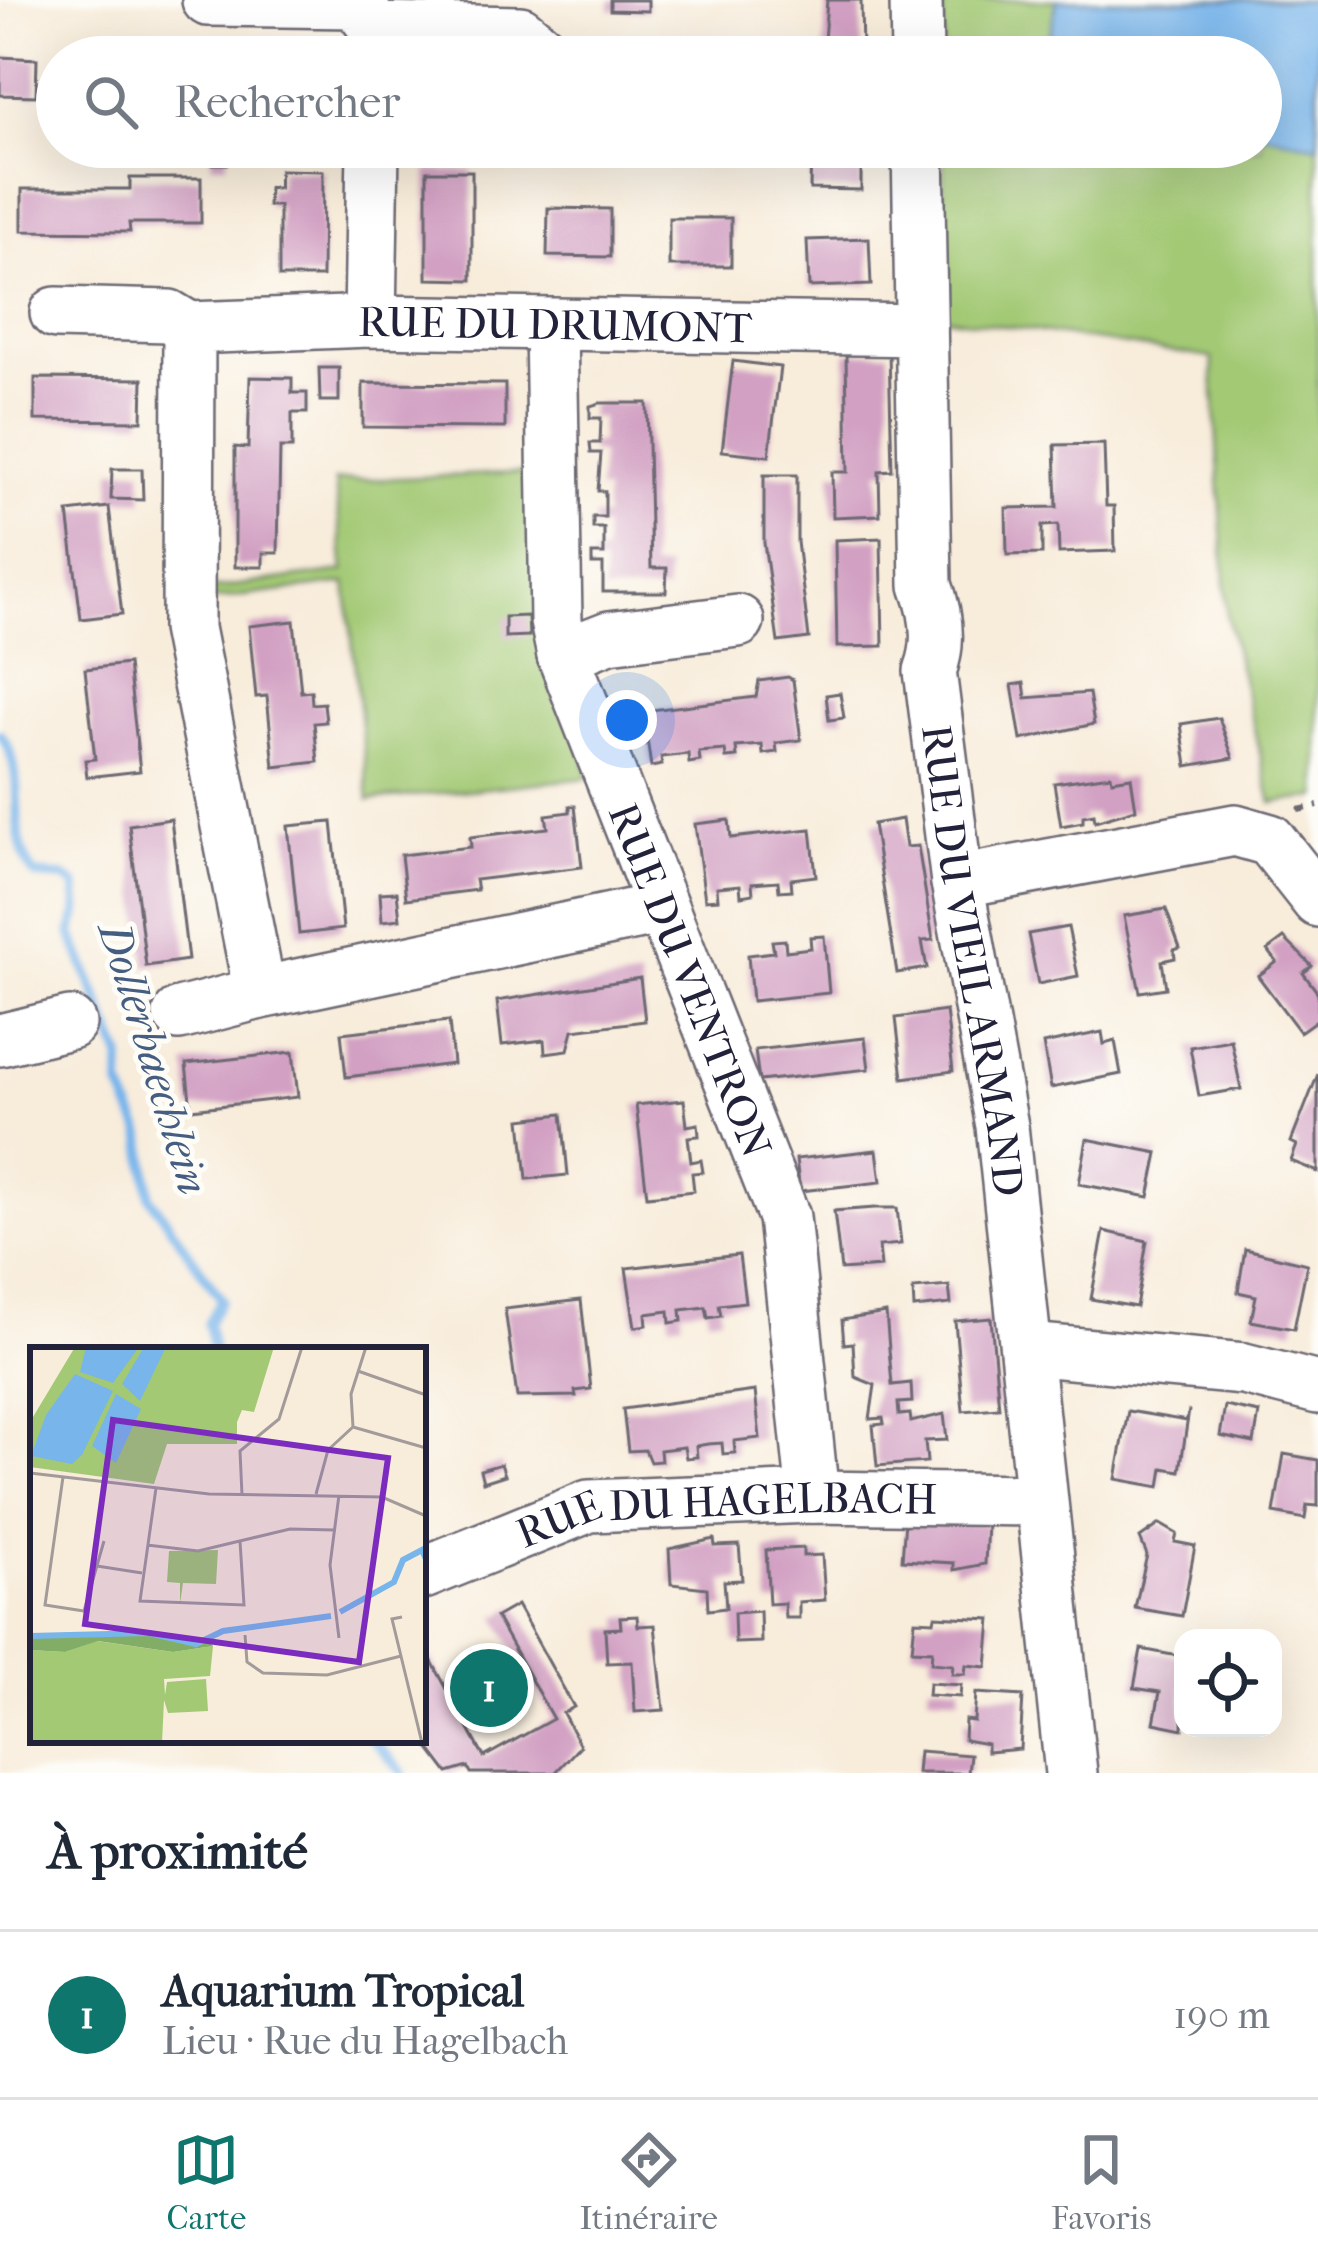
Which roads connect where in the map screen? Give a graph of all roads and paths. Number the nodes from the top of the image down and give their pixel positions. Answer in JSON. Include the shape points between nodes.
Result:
{"nodes":[{"id":1,"x":208,"y":0,"type":"edge"},
{"id":2,"x":916,"y":0,"type":"edge"},
{"id":3,"x":372,"y":36,"type":"edge"},
{"id":4,"x":467,"y":36,"type":"edge"},
{"id":5,"x":525,"y":36,"type":"edge"},
{"id":6,"x":916,"y":36,"type":"edge"},
{"id":7,"x":373,"y":168,"type":"edge"},
{"id":8,"x":918,"y":168,"type":"edge"},
{"id":9,"x":56,"y":313,"type":"dead end"},
{"id":10,"x":370,"y":321,"type":"junction"},
{"id":11,"x":551,"y":327,"type":"junction"},
{"id":12,"x":189,"y":328,"type":"junction"},
{"id":13,"x":921,"y":330,"type":"junction"},
{"id":14,"x":738,"y":621,"type":"dead end"},
{"id":15,"x":562,"y":655,"type":"junction"},
{"id":16,"x":957,"y":881,"type":"junction"},
{"id":17,"x":1318,"y":902,"type":"edge"},
{"id":18,"x":658,"y":908,"type":"junction"},
{"id":19,"x":260,"y":992,"type":"junction"},
{"id":20,"x":179,"y":1013,"type":"dead end"},
{"id":21,"x":70,"y":1024,"type":"dead end"},
{"id":22,"x":0,"y":1040,"type":"edge"},
{"id":23,"x":1028,"y":1349,"type":"junction"},
{"id":24,"x":1318,"y":1388,"type":"edge"},
{"id":25,"x":813,"y":1497,"type":"junction"},
{"id":26,"x":1040,"y":1500,"type":"junction"},
{"id":27,"x":426,"y":1572,"type":"edge"},
{"id":28,"x":1071,"y":1773,"type":"edge"}],
"edges":[{"from":1,"to":3,"type":"street","via":[[356,2]]},
{"from":2,"to":6,"type":"street"},
{"from":4,"to":5,"type":"street"},
{"from":7,"to":10,"type":"street"},
{"from":8,"to":13,"type":"street","name":"RUE DU VIEIL ARMAND"},
{"from":9,"to":12,"type":"street","name":"RUE DU DRUMONT","via":[[169,316]]},
{"from":10,"to":11,"type":"street","name":"RUE DU DRUMONT"},
{"from":10,"to":12,"type":"street","name":"RUE DU DRUMONT"},
{"from":11,"to":13,"type":"street","name":"RUE DU DRUMONT"},
{"from":11,"to":15,"type":"street","name":"RUE DU VENTRON"},
{"from":12,"to":19,"type":"street","via":[[188,628]]},
{"from":13,"to":16,"type":"street","name":"RUE DU VIEIL ARMAND","via":[[926,585],[936,611],[930,671]]},
{"from":14,"to":15,"type":"street","via":[[609,637]]},
{"from":15,"to":18,"type":"street","name":"RUE DU VENTRON"},
{"from":16,"to":17,"type":"street","via":[[1235,830],[1270,840]]},
{"from":16,"to":23,"type":"street","name":"RUE DU VIEIL ARMAND","via":[[1003,1126]]},
{"from":18,"to":19,"type":"street"},
{"from":18,"to":25,"type":"street","name":"RUE DU VENTRON","via":[[784,1217]]},
{"from":19,"to":20,"type":"street"},
{"from":21,"to":22,"type":"street"},
{"from":23,"to":24,"type":"street","via":[[1244,1369]]},
{"from":23,"to":26,"type":"street","name":"RUE DU VIEIL ARMAND"},
{"from":25,"to":26,"type":"street","name":"RUE DU HAGELBACH"},
{"from":25,"to":27,"type":"street","name":"RUE DU HAGELBACH","via":[[589,1507]]},
{"from":26,"to":28,"type":"street","name":"RUE DU VIEIL ARMAND"}]}
